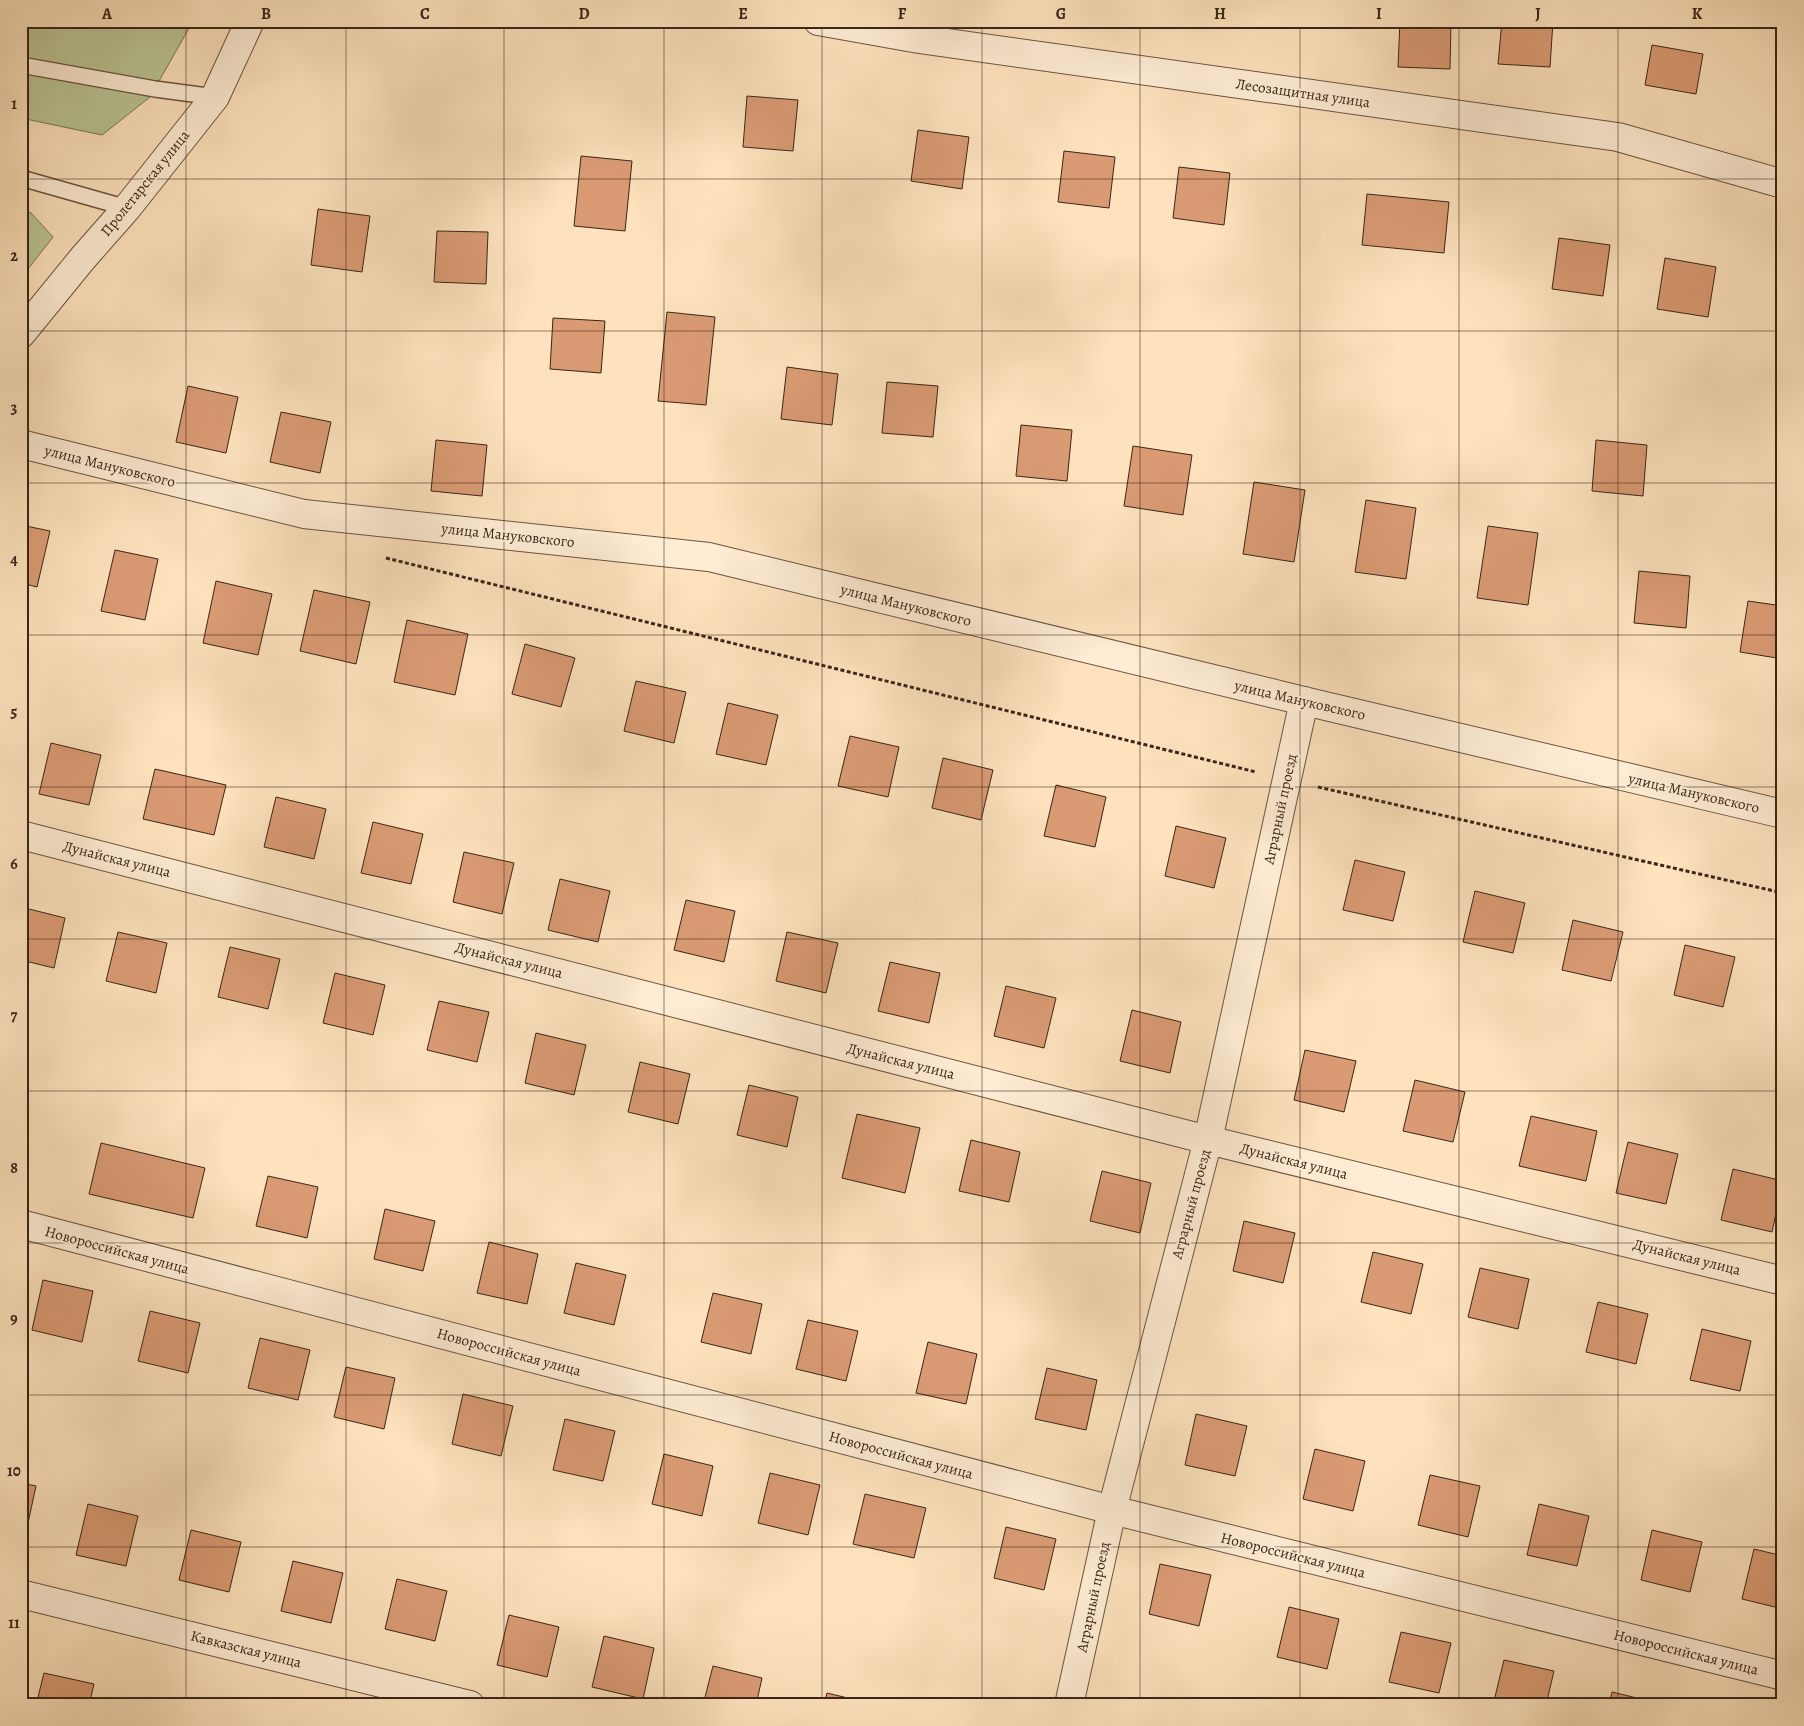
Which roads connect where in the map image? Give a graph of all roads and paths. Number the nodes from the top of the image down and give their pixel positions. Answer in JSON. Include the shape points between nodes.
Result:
{"nodes":[{"id":1,"x":250,"y":21,"type":"edge"},
{"id":2,"x":818,"y":21,"type":"edge"},
{"id":3,"x":21,"y":65,"type":"edge"},
{"id":4,"x":214,"y":97,"type":"junction"},
{"id":5,"x":21,"y":178,"type":"edge"},
{"id":6,"x":1783,"y":184,"type":"edge"},
{"id":7,"x":127,"y":208,"type":"junction"},
{"id":8,"x":21,"y":334,"type":"edge"},
{"id":9,"x":21,"y":444,"type":"edge"},
{"id":10,"x":378,"y":556,"type":"dead end"},
{"id":11,"x":1304,"y":701,"type":"junction"},
{"id":12,"x":1286,"y":779,"type":"junction"},
{"id":13,"x":1783,"y":814,"type":"edge"},
{"id":14,"x":21,"y":834,"type":"edge"},
{"id":15,"x":1783,"y":893,"type":"edge"},
{"id":16,"x":1208,"y":1140,"type":"junction"},
{"id":17,"x":21,"y":1224,"type":"edge"},
{"id":18,"x":1783,"y":1281,"type":"edge"},
{"id":19,"x":1112,"y":1510,"type":"junction"},
{"id":20,"x":21,"y":1594,"type":"edge"},
{"id":21,"x":1783,"y":1676,"type":"edge"},
{"id":22,"x":470,"y":1705,"type":"edge"},
{"id":23,"x":1069,"y":1705,"type":"edge"}],
"edges":[{"from":1,"to":4,"type":"street","name":"Пролетарская улица"},
{"from":2,"to":6,"type":"street","name":"Лесозащитная улица","via":[[918,39],[1618,137]]},
{"from":3,"to":4,"type":"lane"},
{"from":4,"to":7,"type":"street","name":"Пролетарская улица"},
{"from":5,"to":7,"type":"lane"},
{"from":7,"to":8,"type":"street","name":"Пролетарская улица"},
{"from":9,"to":11,"type":"street","name":"улица Мануковского","via":[[304,514],[709,557]]},
{"from":10,"to":12,"type":"path"},
{"from":11,"to":12,"type":"street","name":"Аграрный проезд"},
{"from":11,"to":13,"type":"street","name":"улица Мануковского"},
{"from":12,"to":15,"type":"path"},
{"from":12,"to":16,"type":"street","name":"Аграрный проезд"},
{"from":14,"to":16,"type":"street","name":"Дунайская улица"},
{"from":16,"to":18,"type":"street","name":"Дунайская улица"},
{"from":16,"to":19,"type":"street","name":"Аграрный проезд"},
{"from":17,"to":19,"type":"street","name":"Новороссийская улица"},
{"from":19,"to":21,"type":"street","name":"Новороссийская улица"},
{"from":19,"to":23,"type":"street","name":"Аграрный проезд"},
{"from":20,"to":22,"type":"street","name":"Кавказская улица"}]}
